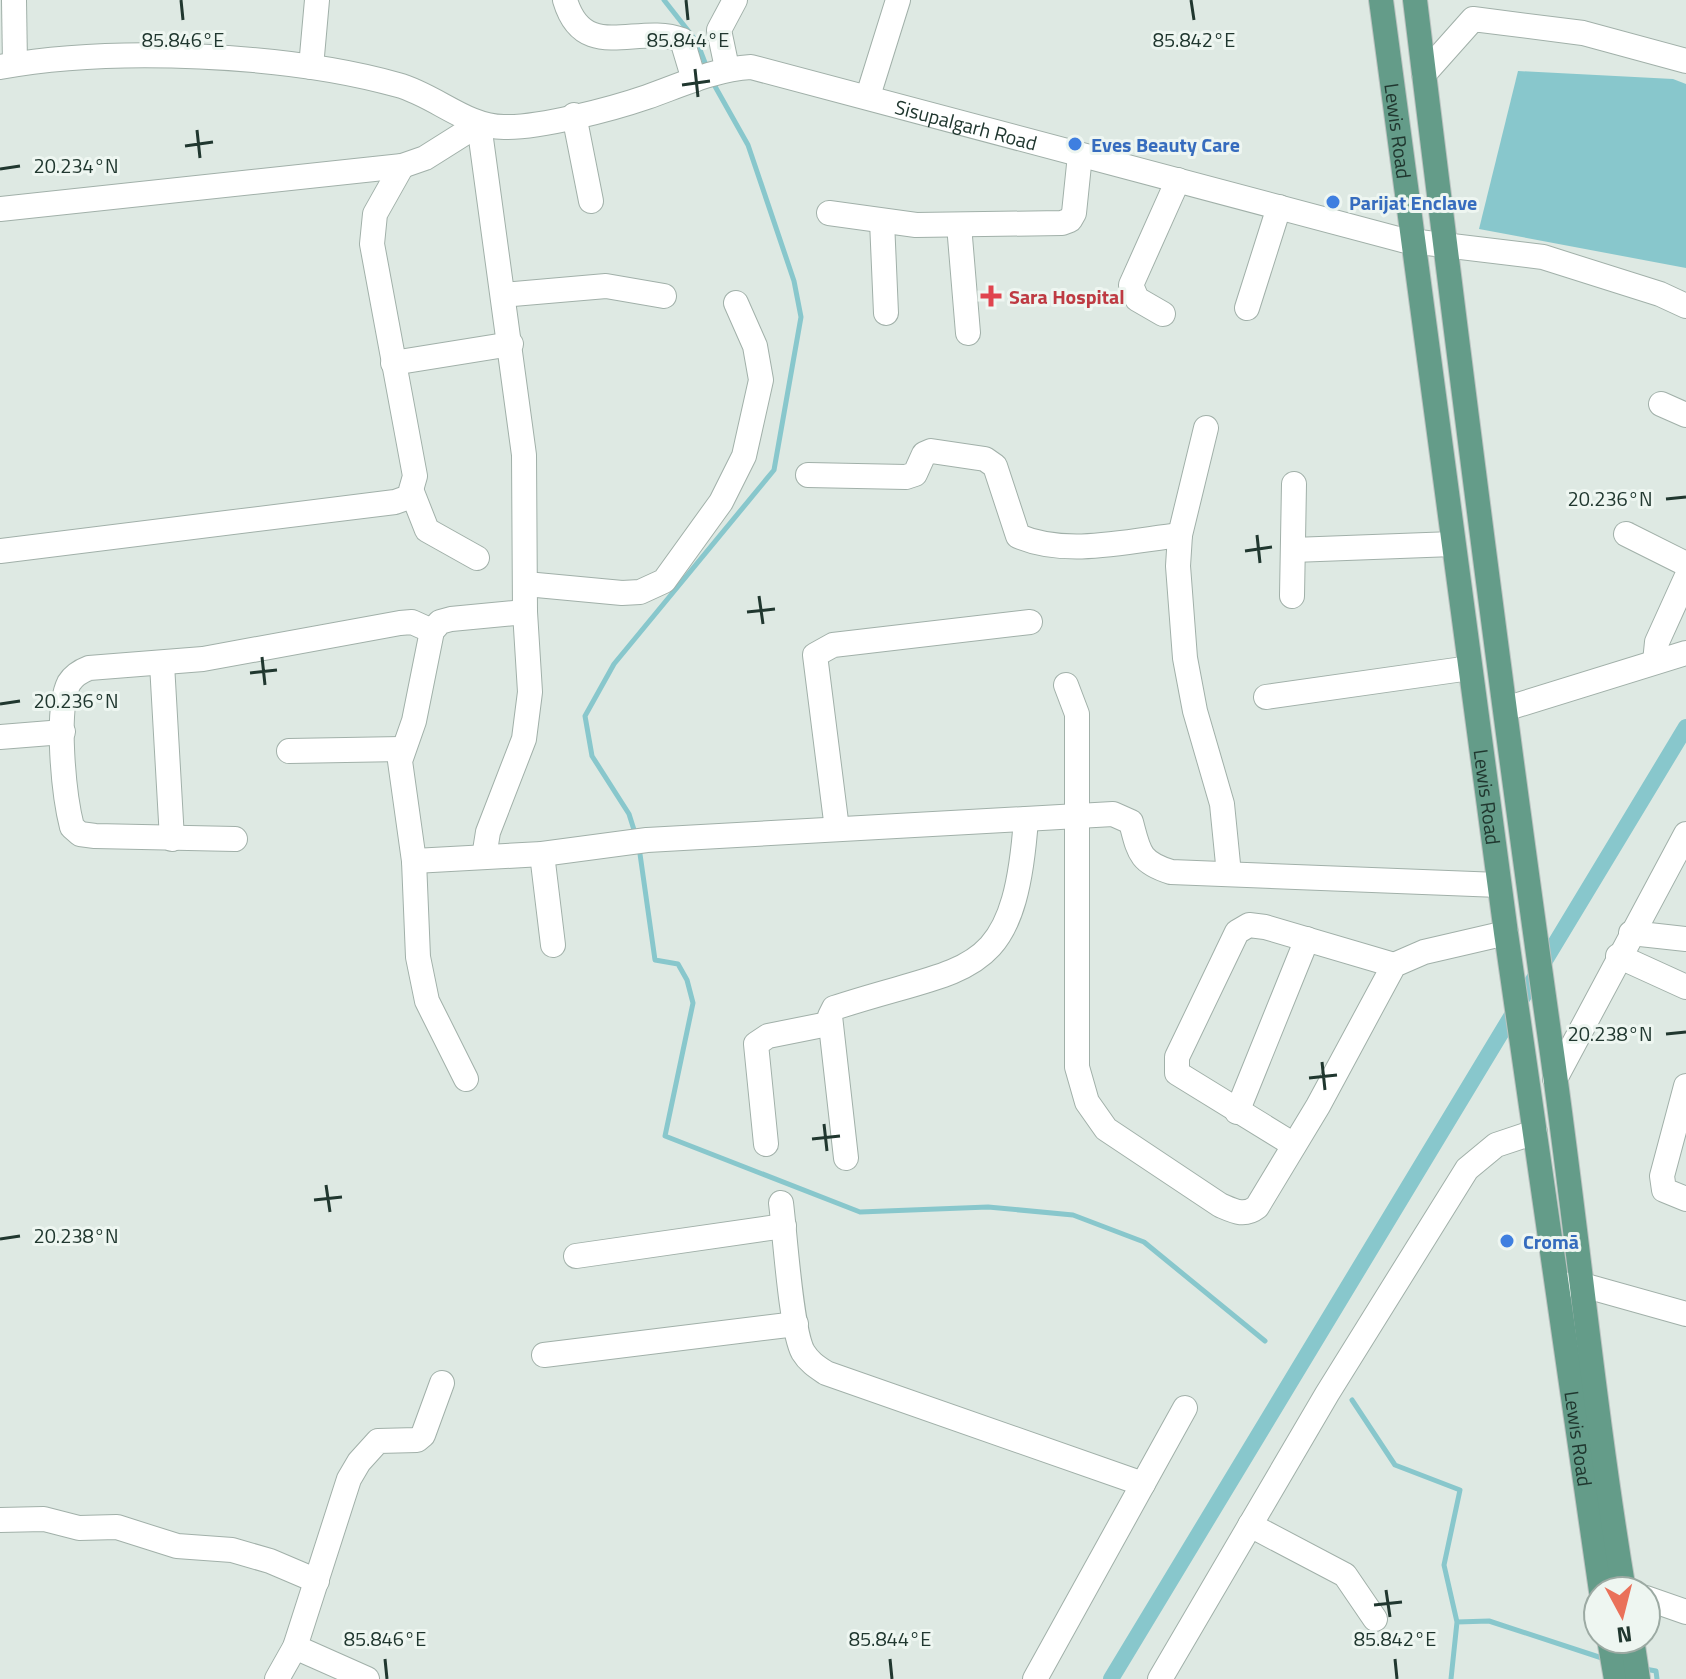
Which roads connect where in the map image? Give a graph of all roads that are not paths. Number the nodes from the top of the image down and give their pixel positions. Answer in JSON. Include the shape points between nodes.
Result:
{"nodes":[{"id":1,"x":14,"y":0,"type":"edge"},
{"id":2,"x":317,"y":0,"type":"edge"},
{"id":3,"x":565,"y":0,"type":"edge"},
{"id":4,"x":735,"y":0,"type":"edge"},
{"id":5,"x":898,"y":0,"type":"edge"},
{"id":6,"x":1381,"y":0,"type":"edge"},
{"id":7,"x":1415,"y":0,"type":"edge"},
{"id":8,"x":1492,"y":0,"type":"edge"},
{"id":9,"x":1473,"y":19,"type":"junction"},
{"id":10,"x":1686,"y":61,"type":"edge"},
{"id":11,"x":7,"y":66,"type":"edge"},
{"id":12,"x":311,"y":67,"type":"junction"},
{"id":13,"x":710,"y":74,"type":"junction"},
{"id":14,"x":1424,"y":74,"type":"junction"},
{"id":15,"x":868,"y":96,"type":"junction"},
{"id":16,"x":574,"y":115,"type":"junction"},
{"id":17,"x":479,"y":124,"type":"junction"},
{"id":18,"x":1080,"y":155,"type":"junction"},
{"id":19,"x":402,"y":166,"type":"junction"},
{"id":20,"x":1178,"y":180,"type":"junction"},
{"id":21,"x":591,"y":201,"type":"dead end"},
{"id":22,"x":1279,"y":207,"type":"junction"},
{"id":23,"x":0,"y":209,"type":"edge"},
{"id":24,"x":829,"y":213,"type":"dead end"},
{"id":25,"x":882,"y":221,"type":"junction"},
{"id":26,"x":959,"y":225,"type":"junction"},
{"id":27,"x":1413,"y":242,"type":"junction"},
{"id":28,"x":1445,"y":247,"type":"junction"},
{"id":29,"x":503,"y":295,"type":"junction"},
{"id":30,"x":664,"y":296,"type":"dead end"},
{"id":31,"x":736,"y":303,"type":"dead end"},
{"id":32,"x":1686,"y":306,"type":"edge"},
{"id":33,"x":1247,"y":308,"type":"dead end"},
{"id":34,"x":886,"y":313,"type":"dead end"},
{"id":35,"x":1163,"y":314,"type":"dead end"},
{"id":36,"x":968,"y":333,"type":"dead end"},
{"id":37,"x":511,"y":344,"type":"junction"},
{"id":38,"x":393,"y":363,"type":"junction"},
{"id":39,"x":1661,"y":404,"type":"dead end"},
{"id":40,"x":1686,"y":415,"type":"edge"},
{"id":41,"x":1206,"y":428,"type":"dead end"},
{"id":42,"x":808,"y":475,"type":"dead end"},
{"id":43,"x":1294,"y":484,"type":"dead end"},
{"id":44,"x":412,"y":492,"type":"junction"},
{"id":45,"x":1626,"y":534,"type":"dead end"},
{"id":46,"x":1180,"y":535,"type":"junction"},
{"id":47,"x":1453,"y":544,"type":"junction"},
{"id":48,"x":1293,"y":550,"type":"junction"},
{"id":49,"x":0,"y":551,"type":"edge"},
{"id":50,"x":477,"y":558,"type":"dead end"},
{"id":51,"x":1686,"y":564,"type":"edge"},
{"id":52,"x":1686,"y":578,"type":"edge"},
{"id":53,"x":526,"y":584,"type":"junction"},
{"id":54,"x":1292,"y":596,"type":"dead end"},
{"id":55,"x":525,"y":612,"type":"junction"},
{"id":56,"x":1030,"y":622,"type":"dead end"},
{"id":57,"x":432,"y":631,"type":"junction"},
{"id":58,"x":1686,"y":653,"type":"edge"},
{"id":59,"x":1655,"y":662,"type":"junction"},
{"id":60,"x":162,"y":664,"type":"junction"},
{"id":61,"x":1470,"y":668,"type":"junction"},
{"id":62,"x":1066,"y":685,"type":"dead end"},
{"id":63,"x":1266,"y":697,"type":"dead end"},
{"id":64,"x":1505,"y":709,"type":"junction"},
{"id":65,"x":1476,"y":714,"type":"junction"},
{"id":66,"x":63,"y":732,"type":"junction"},
{"id":67,"x":0,"y":737,"type":"edge"},
{"id":68,"x":402,"y":749,"type":"junction"},
{"id":69,"x":289,"y":751,"type":"dead end"},
{"id":70,"x":1075,"y":816,"type":"junction"},
{"id":71,"x":1026,"y":819,"type":"junction"},
{"id":72,"x":837,"y":829,"type":"junction"},
{"id":73,"x":1686,"y":834,"type":"edge"},
{"id":74,"x":172,"y":839,"type":"junction"},
{"id":75,"x":235,"y":839,"type":"dead end"},
{"id":76,"x":542,"y":854,"type":"junction"},
{"id":77,"x":484,"y":857,"type":"junction"},
{"id":78,"x":414,"y":861,"type":"junction"},
{"id":79,"x":1229,"y":874,"type":"junction"},
{"id":80,"x":1499,"y":885,"type":"junction"},
{"id":81,"x":1631,"y":933,"type":"junction"},
{"id":82,"x":1307,"y":939,"type":"junction"},
{"id":83,"x":1686,"y":939,"type":"edge"},
{"id":84,"x":1507,"y":942,"type":"junction"},
{"id":85,"x":553,"y":945,"type":"dead end"},
{"id":86,"x":1618,"y":956,"type":"junction"},
{"id":87,"x":1394,"y":965,"type":"junction"},
{"id":88,"x":1686,"y":987,"type":"edge"},
{"id":89,"x":828,"y":1024,"type":"junction"},
{"id":90,"x":466,"y":1079,"type":"dead end"},
{"id":91,"x":1555,"y":1079,"type":"junction"},
{"id":92,"x":1686,"y":1086,"type":"edge"},
{"id":93,"x":1237,"y":1112,"type":"junction"},
{"id":94,"x":1535,"y":1132,"type":"junction"},
{"id":95,"x":766,"y":1144,"type":"dead end"},
{"id":96,"x":1294,"y":1145,"type":"junction"},
{"id":97,"x":846,"y":1158,"type":"dead end"},
{"id":98,"x":1686,"y":1199,"type":"edge"},
{"id":99,"x":576,"y":1256,"type":"dead end"},
{"id":100,"x":1568,"y":1285,"type":"junction"},
{"id":101,"x":1686,"y":1314,"type":"edge"},
{"id":102,"x":796,"y":1324,"type":"junction"},
{"id":103,"x":544,"y":1355,"type":"dead end"},
{"id":104,"x":442,"y":1383,"type":"dead end"},
{"id":105,"x":1185,"y":1408,"type":"dead end"},
{"id":106,"x":1143,"y":1484,"type":"junction"},
{"id":107,"x":1598,"y":1500,"type":"junction"},
{"id":108,"x":0,"y":1520,"type":"edge"},
{"id":109,"x":1250,"y":1525,"type":"junction"},
{"id":110,"x":1600,"y":1575,"type":"edge"},
{"id":111,"x":1619,"y":1575,"type":"edge"},
{"id":112,"x":317,"y":1581,"type":"junction"},
{"id":113,"x":1662,"y":1604,"type":"edge"},
{"id":114,"x":1686,"y":1612,"type":"edge"},
{"id":115,"x":1375,"y":1619,"type":"dead end"},
{"id":116,"x":295,"y":1647,"type":"junction"},
{"id":117,"x":1620,"y":1655,"type":"edge"},
{"id":118,"x":1627,"y":1655,"type":"edge"},
{"id":119,"x":277,"y":1679,"type":"edge"},
{"id":120,"x":367,"y":1679,"type":"edge"},
{"id":121,"x":1035,"y":1679,"type":"edge"},
{"id":122,"x":1160,"y":1679,"type":"edge"},
{"id":123,"x":1616,"y":1679,"type":"edge"},
{"id":124,"x":1638,"y":1679,"type":"edge"}],
"edges":[{"from":1,"to":11,"type":"street"},
{"from":2,"to":12,"type":"street"},
{"from":3,"to":13,"type":"street","via":[[573,24],[583,31],[682,40]]},
{"from":4,"to":13,"type":"street","via":[[719,30]]},
{"from":5,"to":15,"type":"street"},
{"from":6,"to":27,"type":"main road","name":"Lewis Road"},
{"from":7,"to":14,"type":"main road","name":"Lewis Road"},
{"from":8,"to":9,"type":"street"},
{"from":9,"to":10,"type":"street","via":[[1583,33]]},
{"from":9,"to":14,"type":"street"},
{"from":11,"to":12,"type":"street","via":[[114,56]]},
{"from":12,"to":17,"type":"street","via":[[400,85]]},
{"from":13,"to":15,"type":"street","name":"Sisupalgarh Road","via":[[751,67]]},
{"from":13,"to":16,"type":"street","via":[[642,99]]},
{"from":14,"to":28,"type":"main road","name":"Lewis Road"},
{"from":15,"to":18,"type":"street","name":"Sisupalgarh Road"},
{"from":16,"to":17,"type":"street","via":[[506,128]]},
{"from":16,"to":21,"type":"street"},
{"from":17,"to":19,"type":"street"},
{"from":17,"to":29,"type":"street"},
{"from":18,"to":20,"type":"street","name":"Sisupalgarh Road"},
{"from":18,"to":26,"type":"street","via":[[1070,220]]},
{"from":19,"to":23,"type":"street"},
{"from":19,"to":38,"type":"street","via":[[372,228]]},
{"from":20,"to":22,"type":"street","name":"Sisupalgarh Road"},
{"from":20,"to":35,"type":"street","via":[[1131,285],[1137,299]]},
{"from":22,"to":27,"type":"street","name":"Sisupalgarh Road"},
{"from":22,"to":33,"type":"street"},
{"from":24,"to":25,"type":"street"},
{"from":25,"to":26,"type":"street"},
{"from":25,"to":34,"type":"street"},
{"from":26,"to":36,"type":"street"},
{"from":27,"to":28,"type":"street","name":"Sisupalgarh Road"},
{"from":27,"to":47,"type":"main road","name":"Lewis Road"},
{"from":28,"to":32,"type":"street","name":"Sisupalgarh Road","via":[[1543,257]]},
{"from":28,"to":64,"type":"main road","name":"Lewis Road"},
{"from":29,"to":30,"type":"street","via":[[606,286]]},
{"from":29,"to":37,"type":"street"},
{"from":31,"to":53,"type":"street","via":[[755,346],[761,380],[744,456],[721,502],[664,581],[631,593]]},
{"from":37,"to":38,"type":"street"},
{"from":37,"to":53,"type":"street","via":[[525,468]]},
{"from":38,"to":44,"type":"street","via":[[415,476]]},
{"from":39,"to":40,"type":"street"},
{"from":41,"to":46,"type":"street"},
{"from":42,"to":46,"type":"street","via":[[906,477],[915,474],[920,459],[931,451],[985,459],[995,466],[1018,536],[1038,544]]},
{"from":43,"to":48,"type":"street"},
{"from":44,"to":49,"type":"street","via":[[395,502]]},
{"from":44,"to":50,"type":"street","via":[[427,530]]},
{"from":45,"to":51,"type":"street"},
{"from":46,"to":79,"type":"street","via":[[1185,658],[1222,804]]},
{"from":47,"to":48,"type":"street"},
{"from":47,"to":61,"type":"main road","name":"Lewis Road"},
{"from":48,"to":54,"type":"street"},
{"from":52,"to":59,"type":"street","via":[[1657,642]]},
{"from":53,"to":55,"type":"street"},
{"from":55,"to":57,"type":"street","via":[[451,619]]},
{"from":55,"to":77,"type":"street","via":[[530,692],[524,739],[488,832]]},
{"from":56,"to":72,"type":"street","via":[[833,645],[815,655]]},
{"from":57,"to":60,"type":"street","via":[[400,623]]},
{"from":57,"to":68,"type":"street","via":[[414,721]]},
{"from":58,"to":59,"type":"street"},
{"from":59,"to":64,"type":"street"},
{"from":60,"to":66,"type":"street","via":[[80,672],[68,685]]},
{"from":60,"to":74,"type":"street"},
{"from":61,"to":63,"type":"street"},
{"from":61,"to":65,"type":"main road","name":"Lewis Road"},
{"from":62,"to":70,"type":"street","via":[[1077,714]]},
{"from":64,"to":65,"type":"main road"},
{"from":64,"to":91,"type":"main road","name":"Lewis Road"},
{"from":65,"to":80,"type":"main road","name":"Lewis Road"},
{"from":66,"to":67,"type":"street"},
{"from":66,"to":74,"type":"street","via":[[72,827],[80,834]]},
{"from":68,"to":69,"type":"street"},
{"from":68,"to":78,"type":"street"},
{"from":70,"to":71,"type":"street"},
{"from":70,"to":79,"type":"street","via":[[1123,816],[1131,822],[1149,865],[1171,872]]},
{"from":70,"to":96,"type":"street","via":[[1077,1067],[1096,1118],[1156,1163],[1237,1212],[1257,1207]]},
{"from":71,"to":72,"type":"street"},
{"from":71,"to":89,"type":"street","via":[[1019,891],[992,948],[967,968],[834,1008]]},
{"from":72,"to":76,"type":"street","via":[[647,840]]},
{"from":73,"to":81,"type":"street"},
{"from":74,"to":75,"type":"street"},
{"from":76,"to":77,"type":"street"},
{"from":76,"to":85,"type":"street"},
{"from":77,"to":78,"type":"street"},
{"from":78,"to":90,"type":"street","via":[[418,957],[427,1001]]},
{"from":79,"to":80,"type":"street"},
{"from":80,"to":84,"type":"main road","name":"Lewis Road"},
{"from":81,"to":83,"type":"street"},
{"from":81,"to":86,"type":"street"},
{"from":82,"to":87,"type":"street"},
{"from":82,"to":93,"type":"street"},
{"from":82,"to":93,"type":"street","via":[[1243,926],[1177,1057],[1181,1078]]},
{"from":84,"to":87,"type":"street","via":[[1424,952]]},
{"from":84,"to":94,"type":"main road","name":"Lewis Road"},
{"from":86,"to":88,"type":"street"},
{"from":86,"to":91,"type":"street"},
{"from":87,"to":96,"type":"street"},
{"from":89,"to":95,"type":"street","via":[[768,1036],[756,1044]]},
{"from":89,"to":97,"type":"street"},
{"from":91,"to":100,"type":"main road","name":"Lewis Road"},
{"from":92,"to":98,"type":"street","via":[[1662,1176],[1664,1190]]},
{"from":93,"to":96,"type":"street"},
{"from":94,"to":100,"type":"main road","name":"Lewis Road"},
{"from":94,"to":109,"type":"street","via":[[1496,1145],[1467,1169]]},
{"from":99,"to":102,"type":"street","via":[[783,1215]]},
{"from":100,"to":101,"type":"street"},
{"from":100,"to":107,"type":"main road","name":"Lewis Road"},
{"from":102,"to":103,"type":"street"},
{"from":102,"to":106,"type":"street","via":[[801,1349],[826,1373]]},
{"from":104,"to":112,"type":"street","via":[[423,1435],[417,1440],[378,1441],[359,1462]]},
{"from":105,"to":106,"type":"street"},
{"from":106,"to":121,"type":"street"},
{"from":107,"to":110,"type":"main road","name":"Lewis Road"},
{"from":107,"to":111,"type":"main road","name":"Lewis Road"},
{"from":108,"to":112,"type":"street","via":[[117,1527],[177,1546],[245,1554]]},
{"from":109,"to":115,"type":"street","via":[[1345,1575]]},
{"from":109,"to":122,"type":"street"},
{"from":112,"to":116,"type":"street"},
{"from":113,"to":114,"type":"street"},
{"from":116,"to":119,"type":"street"},
{"from":116,"to":120,"type":"street"},
{"from":117,"to":123,"type":"main road"},
{"from":118,"to":124,"type":"main road"}]}
